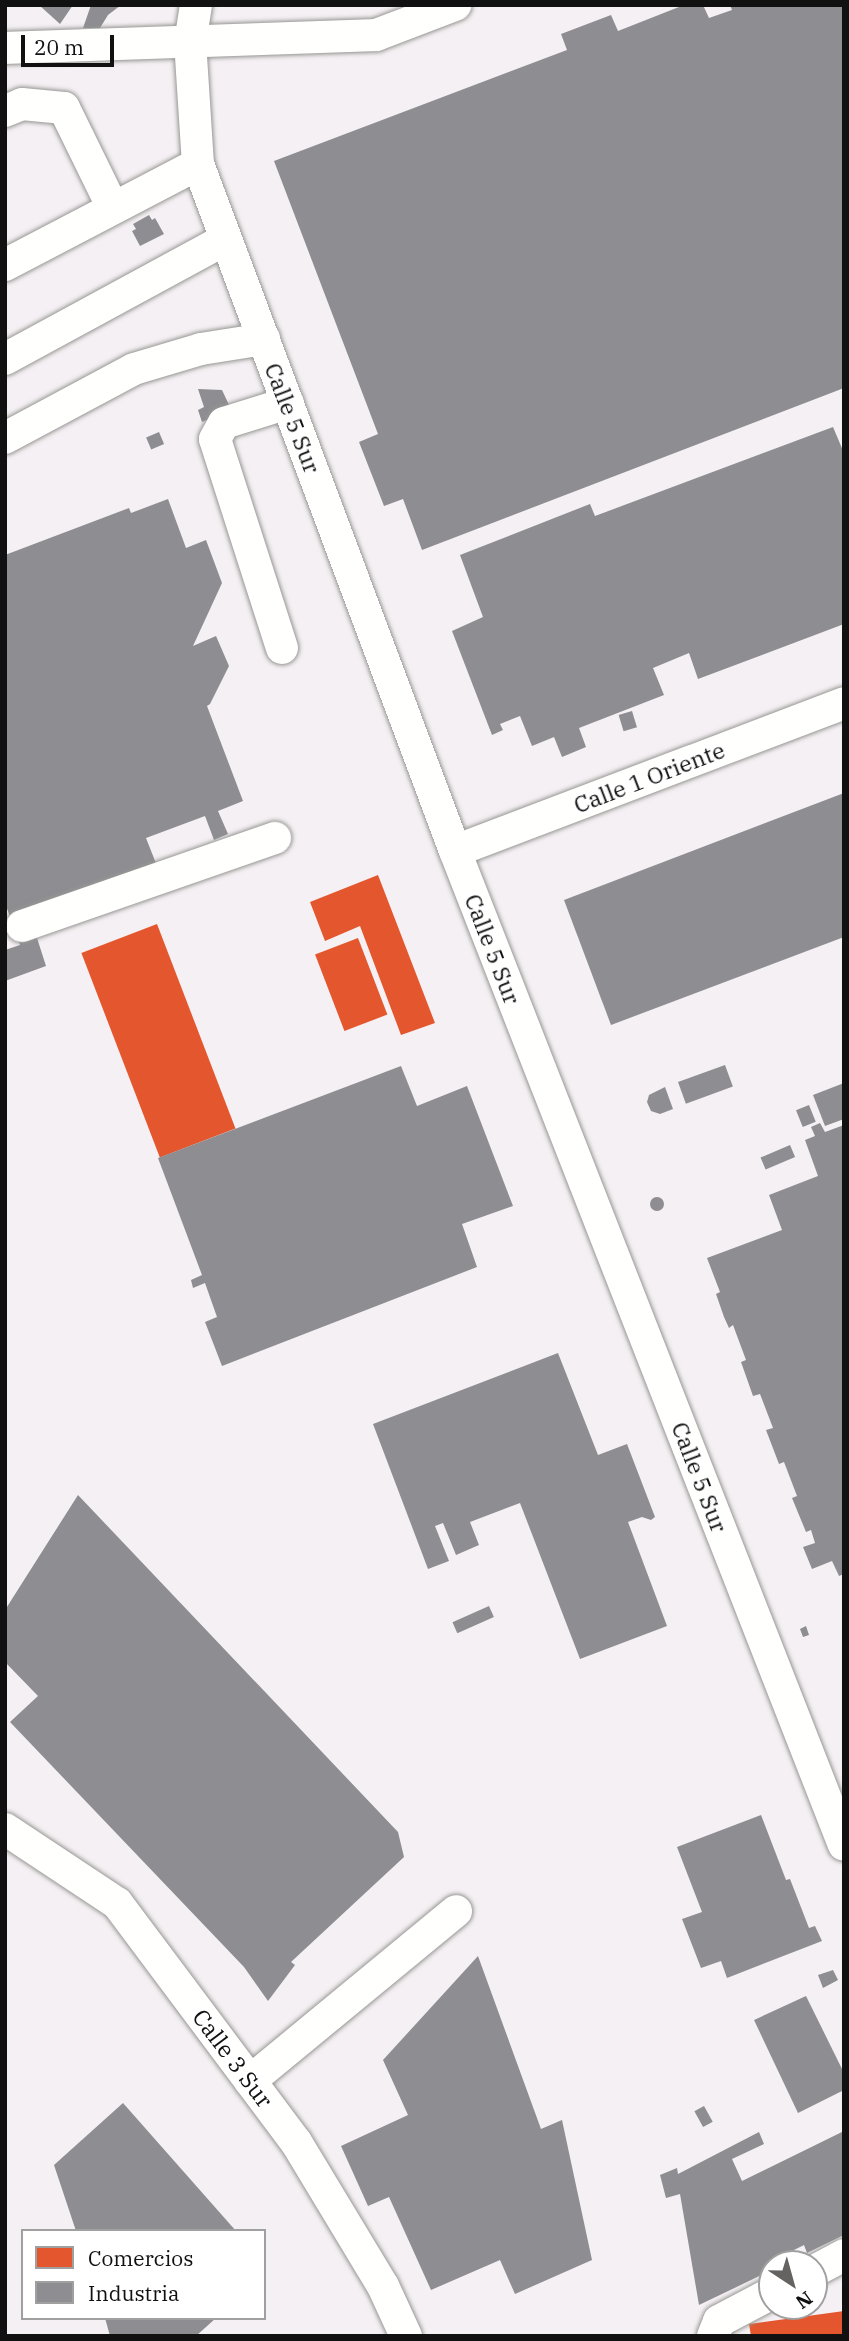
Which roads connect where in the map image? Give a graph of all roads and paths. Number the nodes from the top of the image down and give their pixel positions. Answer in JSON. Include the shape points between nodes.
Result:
{"nodes":[{"id":1,"x":196,"y":5,"type":"edge"},
{"id":2,"x":455,"y":5,"type":"edge"},
{"id":3,"x":190,"y":41,"type":"junction"},
{"id":4,"x":5,"y":48,"type":"edge"},
{"id":5,"x":5,"y":111,"type":"edge"},
{"id":6,"x":198,"y":164,"type":"junction"},
{"id":7,"x":113,"y":208,"type":"junction"},
{"id":8,"x":226,"y":239,"type":"junction"},
{"id":9,"x":5,"y":265,"type":"edge"},
{"id":10,"x":264,"y":339,"type":"junction"},
{"id":11,"x":5,"y":359,"type":"edge"},
{"id":12,"x":288,"y":403,"type":"junction"},
{"id":13,"x":5,"y":438,"type":"edge"},
{"id":14,"x":282,"y":648,"type":"dead end"},
{"id":15,"x":844,"y":703,"type":"edge"},
{"id":16,"x":275,"y":838,"type":"dead end"},
{"id":17,"x":455,"y":851,"type":"junction"},
{"id":18,"x":14,"y":929,"type":"edge"},
{"id":19,"x":5,"y":1829,"type":"edge"},
{"id":20,"x":844,"y":1845,"type":"edge"},
{"id":21,"x":456,"y":1911,"type":"dead end"},
{"id":22,"x":250,"y":2081,"type":"junction"},
{"id":23,"x":844,"y":2255,"type":"edge"},
{"id":24,"x":828,"y":2264,"type":"edge"},
{"id":25,"x":758,"y":2300,"type":"edge"},
{"id":26,"x":406,"y":2336,"type":"edge"},
{"id":27,"x":713,"y":2336,"type":"edge"}],
"edges":[{"from":1,"to":3,"type":"street","name":"Calle 5 Sur"},
{"from":2,"to":3,"type":"street","via":[[376,35]]},
{"from":3,"to":4,"type":"street"},
{"from":3,"to":6,"type":"street","name":"Calle 5 Sur"},
{"from":5,"to":7,"type":"street","via":[[22,104],[64,108]]},
{"from":6,"to":7,"type":"street"},
{"from":6,"to":8,"type":"street","name":"Calle 5 Sur"},
{"from":7,"to":9,"type":"street"},
{"from":8,"to":10,"type":"street","name":"Calle 5 Sur"},
{"from":8,"to":11,"type":"street"},
{"from":10,"to":12,"type":"street","name":"Calle 5 Sur"},
{"from":10,"to":13,"type":"street","via":[[201,349],[134,369]]},
{"from":12,"to":14,"type":"street","via":[[224,424],[215,439]]},
{"from":12,"to":17,"type":"street","name":"Calle 5 Sur"},
{"from":15,"to":17,"type":"street","name":"Calle 1 Oriente"},
{"from":16,"to":18,"type":"street"},
{"from":17,"to":20,"type":"street","name":"Calle 5 Sur"},
{"from":19,"to":22,"type":"street","name":"Calle 3 Sur","via":[[117,1903]]},
{"from":21,"to":22,"type":"street"},
{"from":22,"to":26,"type":"street","name":"Calle 3 Sur","via":[[296,2141],[383,2286]]},
{"from":23,"to":24,"type":"street"},
{"from":25,"to":27,"type":"street","via":[[719,2321]]}]}
